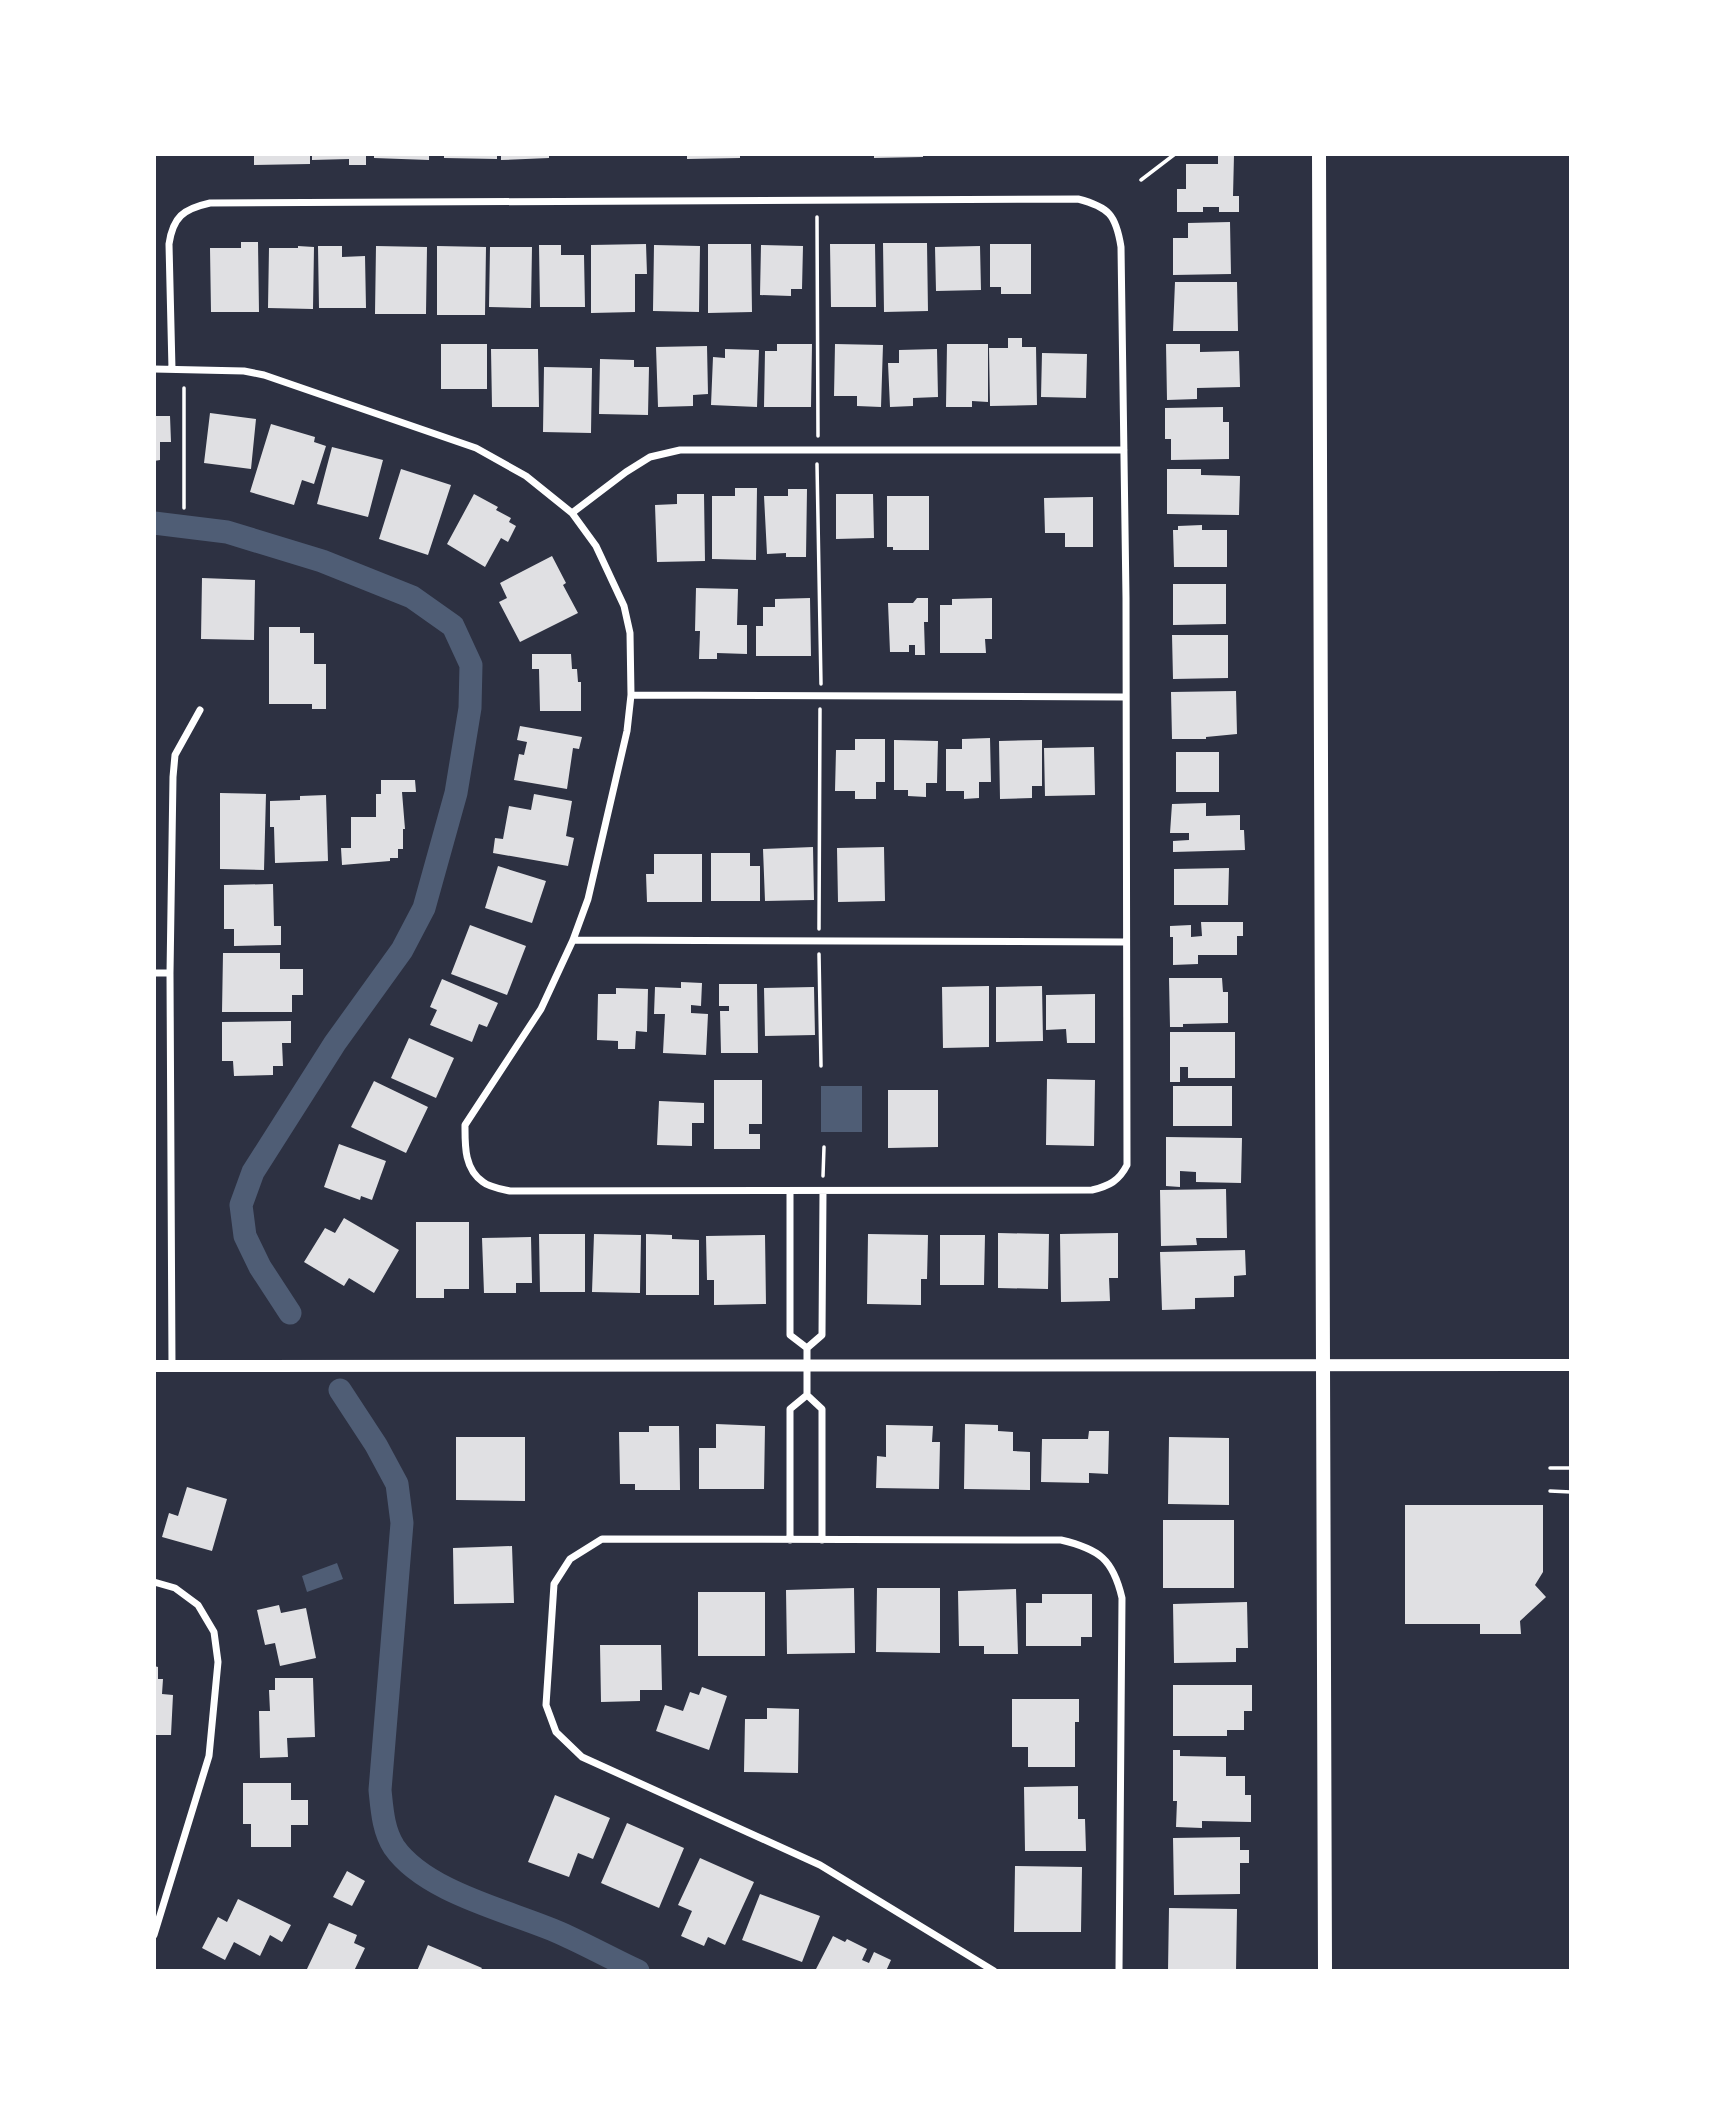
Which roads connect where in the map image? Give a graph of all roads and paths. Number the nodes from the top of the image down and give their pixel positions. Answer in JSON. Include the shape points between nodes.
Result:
{"nodes":[{"id":1,"x":1175,"y":154,"type":"edge"},
{"id":2,"x":1319,"y":154,"type":"edge"},
{"id":3,"x":1141,"y":180,"type":"dead end"},
{"id":4,"x":817,"y":217,"type":"dead end"},
{"id":5,"x":154,"y":369,"type":"edge"},
{"id":6,"x":172,"y":369,"type":"junction"},
{"id":7,"x":184,"y":388,"type":"dead end"},
{"id":8,"x":817,"y":450,"type":"junction"},
{"id":9,"x":1124,"y":450,"type":"junction"},
{"id":10,"x":184,"y":508,"type":"dead end"},
{"id":11,"x":572,"y":513,"type":"junction"},
{"id":12,"x":631,"y":695,"type":"junction"},
{"id":13,"x":820,"y":696,"type":"junction"},
{"id":14,"x":1124,"y":696,"type":"junction"},
{"id":15,"x":200,"y":710,"type":"dead end"},
{"id":16,"x":573,"y":940,"type":"junction"},
{"id":17,"x":818,"y":942,"type":"junction"},
{"id":18,"x":1126,"y":942,"type":"junction"},
{"id":19,"x":154,"y":974,"type":"edge"},
{"id":20,"x":170,"y":974,"type":"junction"},
{"id":21,"x":821,"y":1066,"type":"dead end"},
{"id":22,"x":824,"y":1147,"type":"dead end"},
{"id":23,"x":790,"y":1192,"type":"junction"},
{"id":24,"x":823,"y":1192,"type":"junction"},
{"id":25,"x":807,"y":1348,"type":"junction"},
{"id":26,"x":1571,"y":1365,"type":"edge"},
{"id":27,"x":154,"y":1366,"type":"edge"},
{"id":28,"x":172,"y":1366,"type":"junction"},
{"id":29,"x":807,"y":1366,"type":"junction"},
{"id":30,"x":1323,"y":1366,"type":"junction"},
{"id":31,"x":807,"y":1395,"type":"junction"},
{"id":32,"x":1550,"y":1468,"type":"dead end"},
{"id":33,"x":1571,"y":1468,"type":"edge"},
{"id":34,"x":1550,"y":1491,"type":"dead end"},
{"id":35,"x":1571,"y":1492,"type":"edge"},
{"id":36,"x":790,"y":1540,"type":"junction"},
{"id":37,"x":822,"y":1540,"type":"junction"},
{"id":38,"x":154,"y":1582,"type":"edge"},
{"id":39,"x":154,"y":1935,"type":"edge"},
{"id":40,"x":994,"y":1971,"type":"edge"},
{"id":41,"x":1119,"y":1971,"type":"edge"},
{"id":42,"x":1325,"y":1971,"type":"edge"}],
"edges":[{"from":1,"to":3,"type":"path"},
{"from":2,"to":30,"type":"main road"},
{"from":4,"to":8,"type":"path"},
{"from":5,"to":6,"type":"street"},
{"from":6,"to":9,"type":"street","via":[[169,244],[172,228],[193,206],[1078,199],[1110,213],[1118,229]]},
{"from":6,"to":11,"type":"street","via":[[264,375],[476,448],[526,476]]},
{"from":7,"to":10,"type":"path"},
{"from":8,"to":9,"type":"street"},
{"from":8,"to":11,"type":"street","via":[[680,450],[650,457]]},
{"from":8,"to":13,"type":"path"},
{"from":9,"to":14,"type":"street"},
{"from":11,"to":12,"type":"street","via":[[596,546],[624,607],[630,633]]},
{"from":12,"to":13,"type":"street"},
{"from":12,"to":16,"type":"street","via":[[588,899]]},
{"from":13,"to":14,"type":"street"},
{"from":13,"to":17,"type":"path"},
{"from":14,"to":18,"type":"street"},
{"from":15,"to":20,"type":"street","via":[[176,755],[173,777]]},
{"from":16,"to":17,"type":"street"},
{"from":16,"to":23,"type":"street","via":[[541,1009],[465,1125],[469,1168],[483,1183],[510,1191]]},
{"from":17,"to":18,"type":"street"},
{"from":17,"to":21,"type":"path"},
{"from":18,"to":24,"type":"street","via":[[1127,1165],[1116,1181],[1092,1190]]},
{"from":19,"to":20,"type":"street"},
{"from":20,"to":28,"type":"street"},
{"from":22,"to":24,"type":"path"},
{"from":23,"to":24,"type":"street"},
{"from":23,"to":25,"type":"street","via":[[790,1335]]},
{"from":24,"to":25,"type":"street","via":[[822,1335]]},
{"from":25,"to":29,"type":"street"},
{"from":26,"to":30,"type":"street"},
{"from":27,"to":28,"type":"street"},
{"from":28,"to":29,"type":"street"},
{"from":29,"to":30,"type":"street"},
{"from":29,"to":31,"type":"street"},
{"from":30,"to":42,"type":"main road"},
{"from":31,"to":36,"type":"street","via":[[790,1409]]},
{"from":31,"to":37,"type":"street","via":[[822,1409]]},
{"from":32,"to":33,"type":"path"},
{"from":34,"to":35,"type":"path"},
{"from":36,"to":37,"type":"street"},
{"from":36,"to":40,"type":"street","via":[[602,1539],[570,1559],[554,1584],[546,1705],[556,1732],[582,1757],[820,1865]]},
{"from":37,"to":41,"type":"street","via":[[1061,1540],[1104,1557],[1117,1577],[1122,1598]]},
{"from":38,"to":39,"type":"street","via":[[176,1588],[198,1605],[214,1632],[218,1662],[209,1756]]}]}
